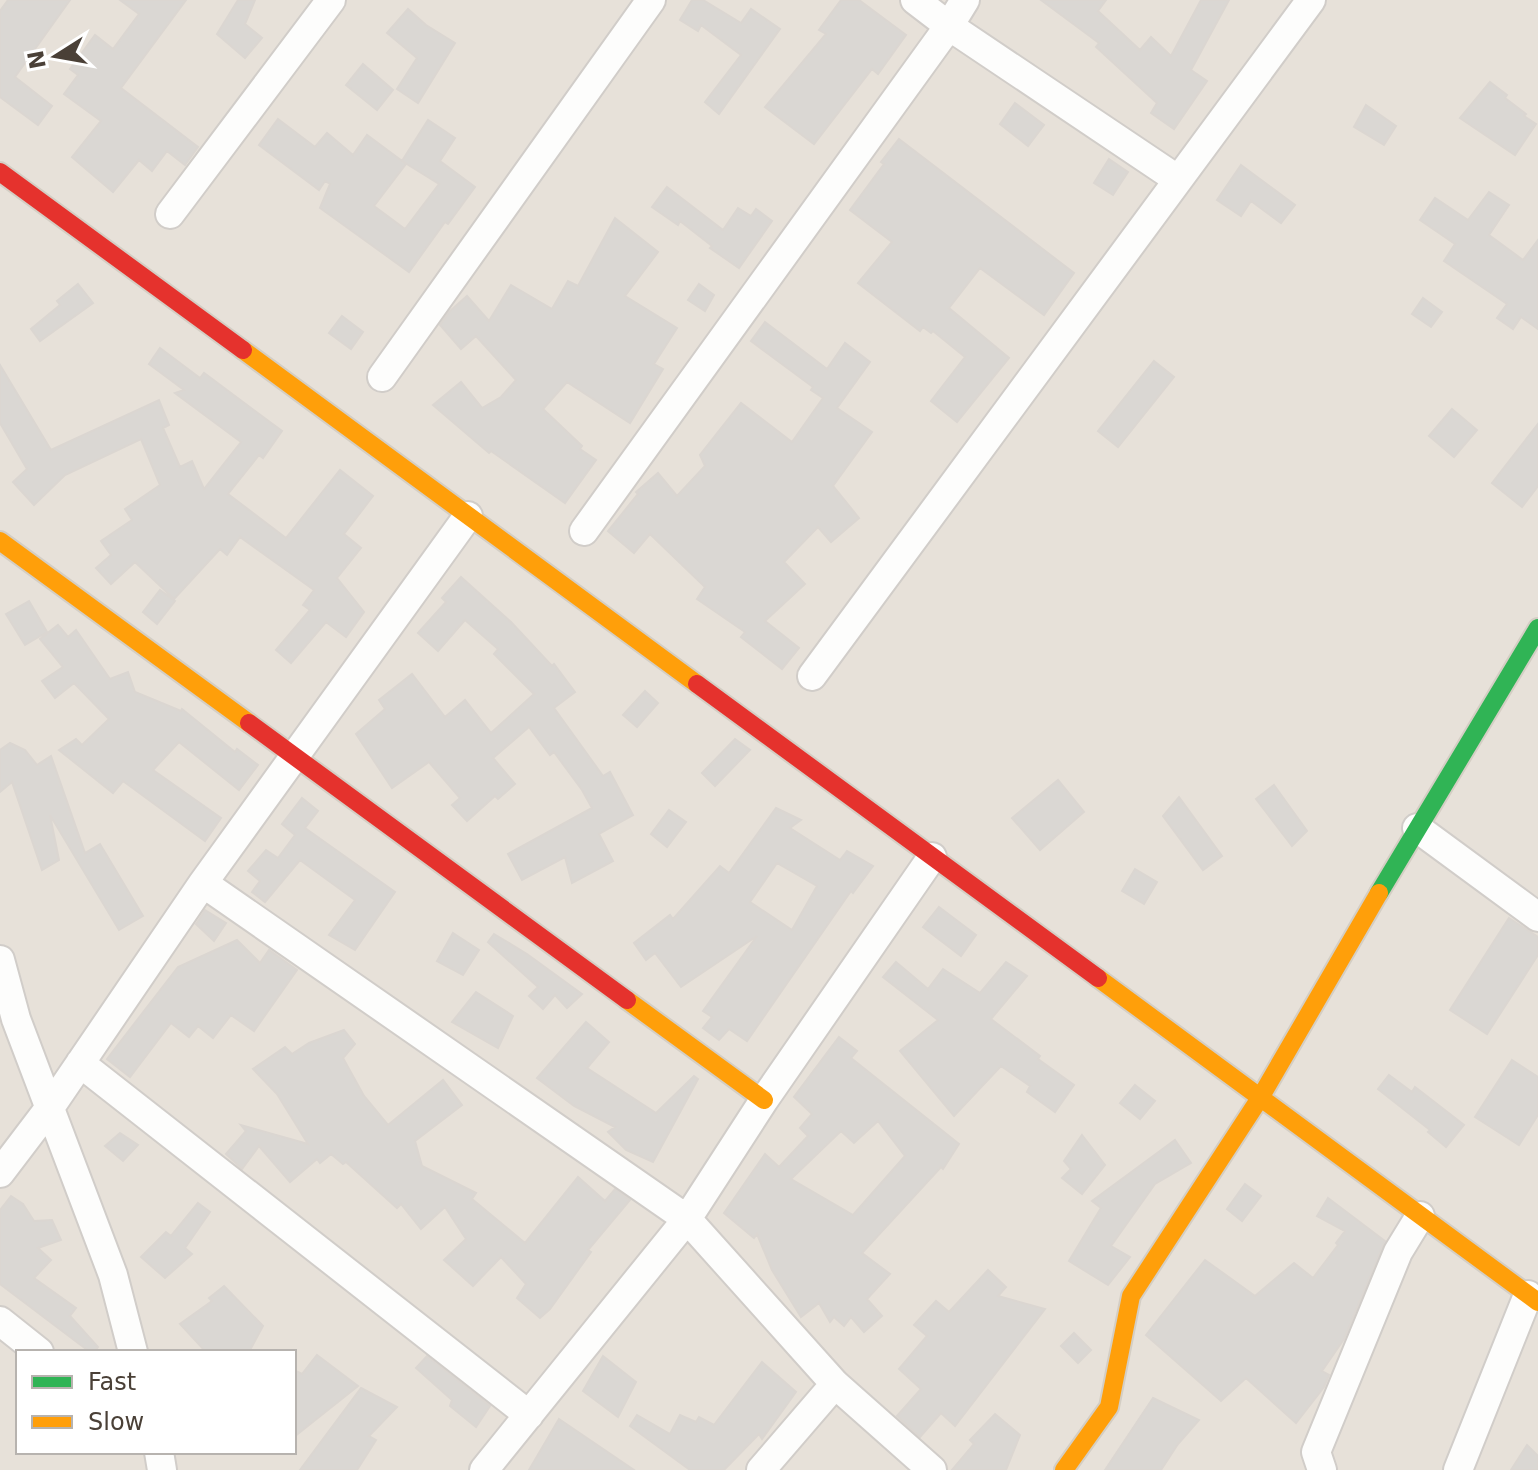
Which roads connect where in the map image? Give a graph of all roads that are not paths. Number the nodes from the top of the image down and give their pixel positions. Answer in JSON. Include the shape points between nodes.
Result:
{"nodes":[{"id":1,"x":331,"y":0,"type":"edge"},
{"id":2,"x":651,"y":0,"type":"edge"},
{"id":3,"x":915,"y":0,"type":"edge"},
{"id":4,"x":965,"y":0,"type":"edge"},
{"id":5,"x":1311,"y":0,"type":"edge"},
{"id":6,"x":949,"y":26,"type":"junction"},
{"id":7,"x":0,"y":172,"type":"edge"},
{"id":8,"x":1177,"y":179,"type":"junction"},
{"id":9,"x":170,"y":214,"type":"dead end"},
{"id":10,"x":382,"y":377,"type":"dead end"},
{"id":11,"x":468,"y":516,"type":"junction"},
{"id":12,"x":584,"y":531,"type":"dead end"},
{"id":13,"x":0,"y":541,"type":"edge"},
{"id":14,"x":1536,"y":636,"type":"edge"},
{"id":15,"x":812,"y":676,"type":"dead end"},
{"id":16,"x":296,"y":756,"type":"junction"},
{"id":17,"x":1417,"y":828,"type":"junction"},
{"id":18,"x":932,"y":857,"type":"junction"},
{"id":19,"x":203,"y":883,"type":"junction"},
{"id":20,"x":1538,"y":917,"type":"edge"},
{"id":21,"x":0,"y":960,"type":"edge"},
{"id":22,"x":8,"y":1014,"type":"edge"},
{"id":23,"x":80,"y":1063,"type":"junction"},
{"id":24,"x":1260,"y":1098,"type":"junction"},
{"id":25,"x":764,"y":1100,"type":"junction"},
{"id":26,"x":51,"y":1106,"type":"junction"},
{"id":27,"x":0,"y":1173,"type":"edge"},
{"id":28,"x":1420,"y":1216,"type":"junction"},
{"id":29,"x":687,"y":1219,"type":"junction"},
{"id":30,"x":1533,"y":1299,"type":"edge"},
{"id":31,"x":0,"y":1321,"type":"edge"},
{"id":32,"x":36,"y":1350,"type":"edge"},
{"id":33,"x":132,"y":1350,"type":"edge"},
{"id":34,"x":835,"y":1384,"type":"junction"},
{"id":35,"x":529,"y":1415,"type":"junction"},
{"id":36,"x":484,"y":1470,"type":"edge"},
{"id":37,"x":761,"y":1470,"type":"edge"},
{"id":38,"x":932,"y":1470,"type":"edge"},
{"id":39,"x":1064,"y":1470,"type":"edge"},
{"id":40,"x":1322,"y":1470,"type":"edge"},
{"id":41,"x":1458,"y":1470,"type":"edge"}],
"edges":[{"from":1,"to":9,"type":"street"},
{"from":2,"to":10,"type":"street"},
{"from":3,"to":6,"type":"street"},
{"from":4,"to":6,"type":"street"},
{"from":5,"to":8,"type":"street"},
{"from":6,"to":8,"type":"street"},
{"from":6,"to":12,"type":"street"},
{"from":7,"to":11,"type":"street"},
{"from":8,"to":15,"type":"street"},
{"from":11,"to":16,"type":"street"},
{"from":11,"to":18,"type":"street"},
{"from":13,"to":16,"type":"street"},
{"from":14,"to":17,"type":"street"},
{"from":16,"to":19,"type":"street"},
{"from":16,"to":25,"type":"street"},
{"from":17,"to":20,"type":"street"},
{"from":17,"to":24,"type":"street"},
{"from":18,"to":24,"type":"street"},
{"from":18,"to":25,"type":"street"},
{"from":19,"to":23,"type":"street"},
{"from":19,"to":29,"type":"street"},
{"from":21,"to":22,"type":"street"},
{"from":22,"to":26,"type":"street"},
{"from":23,"to":26,"type":"street"},
{"from":23,"to":35,"type":"street"},
{"from":24,"to":28,"type":"street"},
{"from":24,"to":39,"type":"street","via":[[1131,1296],[1109,1407]]},
{"from":25,"to":29,"type":"street"},
{"from":26,"to":27,"type":"street"},
{"from":26,"to":33,"type":"street","via":[[113,1275]]},
{"from":28,"to":30,"type":"street"},
{"from":28,"to":40,"type":"street","via":[[1398,1252],[1316,1452]]},
{"from":29,"to":34,"type":"street"},
{"from":29,"to":35,"type":"street"},
{"from":30,"to":41,"type":"street"},
{"from":31,"to":32,"type":"street"},
{"from":34,"to":37,"type":"street"},
{"from":34,"to":38,"type":"street"},
{"from":35,"to":36,"type":"street"}]}
